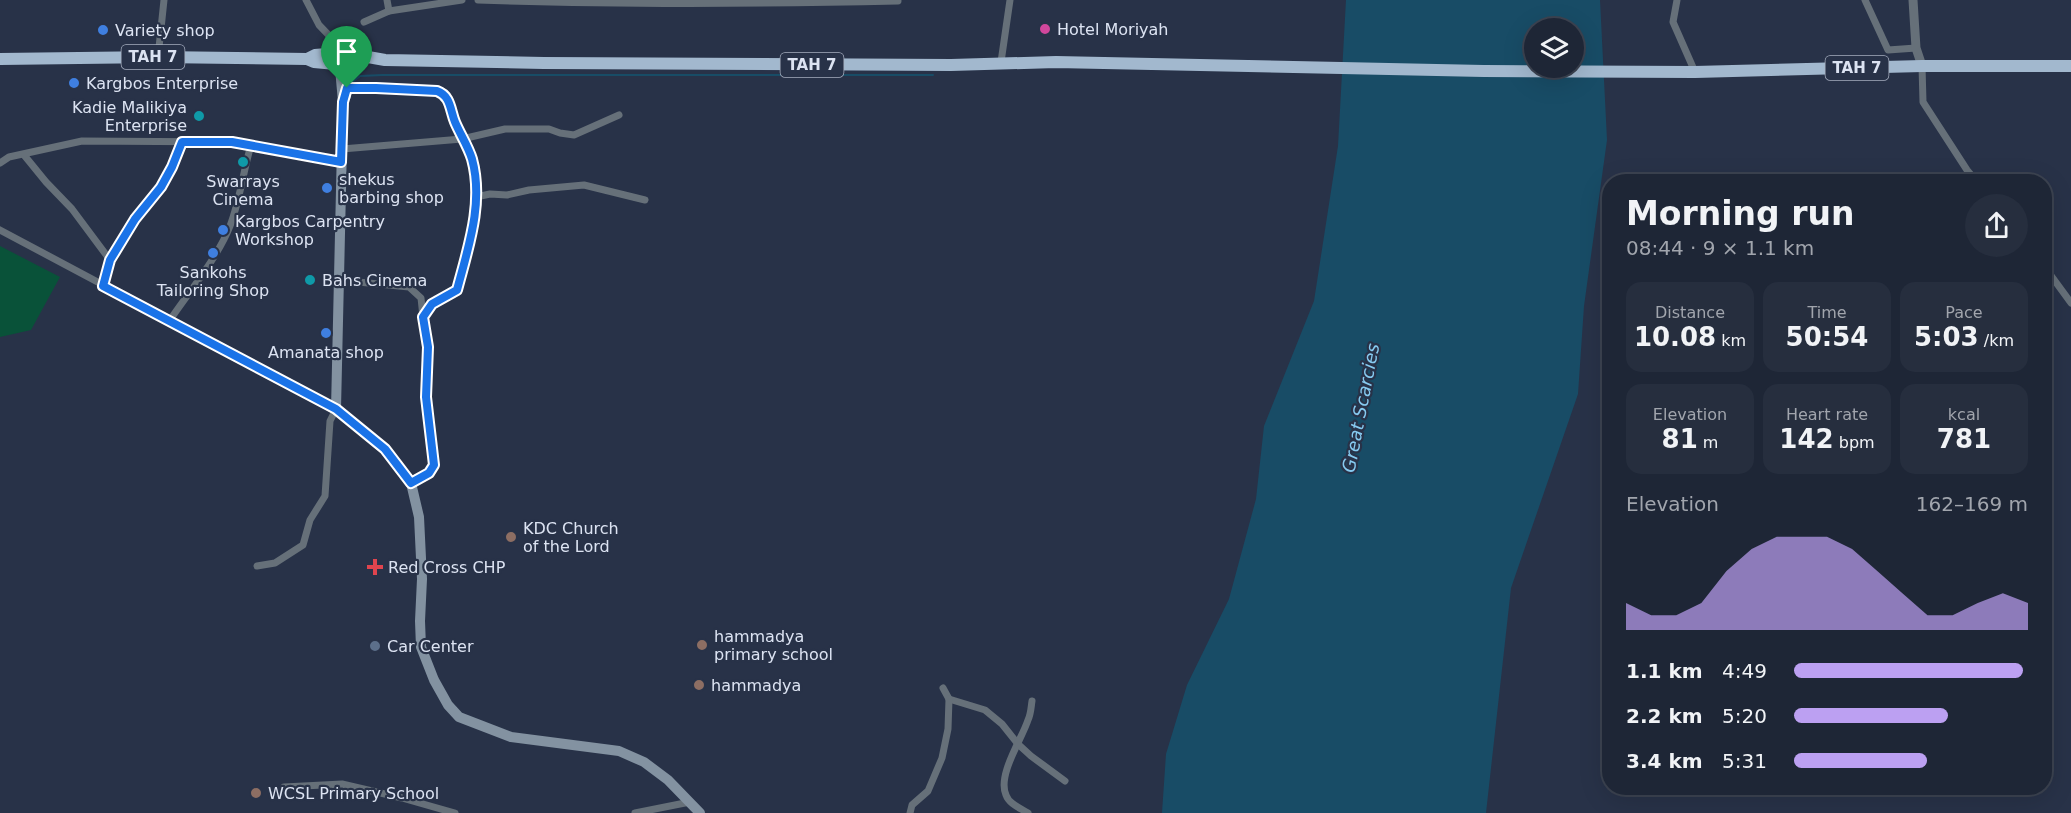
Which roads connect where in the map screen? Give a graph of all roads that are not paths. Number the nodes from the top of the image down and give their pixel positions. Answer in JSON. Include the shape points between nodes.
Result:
{"nodes":[{"id":1,"x":164,"y":0,"type":"edge"},
{"id":2,"x":306,"y":0,"type":"edge"},
{"id":3,"x":387,"y":0,"type":"edge"},
{"id":4,"x":462,"y":0,"type":"edge"},
{"id":5,"x":478,"y":0,"type":"edge"},
{"id":6,"x":1010,"y":0,"type":"edge"},
{"id":7,"x":1677,"y":0,"type":"edge"},
{"id":8,"x":1865,"y":0,"type":"edge"},
{"id":9,"x":1913,"y":0,"type":"edge"},
{"id":10,"x":897,"y":1,"type":"edge"},
{"id":11,"x":575,"y":2,"type":"edge"},
{"id":12,"x":389,"y":11,"type":"junction"},
{"id":13,"x":364,"y":22,"type":"dead end"},
{"id":14,"x":1916,"y":48,"type":"junction"},
{"id":15,"x":158,"y":57,"type":"junction"},
{"id":16,"x":0,"y":59,"type":"edge"},
{"id":17,"x":344,"y":61,"type":"junction"},
{"id":18,"x":1001,"y":63,"type":"junction"},
{"id":19,"x":1922,"y":66,"type":"junction"},
{"id":20,"x":2071,"y":66,"type":"edge"},
{"id":21,"x":1695,"y":72,"type":"junction"},
{"id":22,"x":347,"y":88,"type":"junction"},
{"id":23,"x":343,"y":102,"type":"junction"},
{"id":24,"x":619,"y":115,"type":"dead end"},
{"id":25,"x":462,"y":139,"type":"junction"},
{"id":26,"x":182,"y":142,"type":"junction"},
{"id":27,"x":251,"y":146,"type":"junction"},
{"id":28,"x":342,"y":149,"type":"junction"},
{"id":29,"x":24,"y":155,"type":"junction"},
{"id":30,"x":341,"y":162,"type":"junction"},
{"id":31,"x":0,"y":163,"type":"edge"},
{"id":32,"x":1970,"y":174,"type":"edge"},
{"id":33,"x":476,"y":197,"type":"junction"},
{"id":34,"x":645,"y":200,"type":"dead end"},
{"id":35,"x":0,"y":230,"type":"edge"},
{"id":36,"x":110,"y":260,"type":"junction"},
{"id":37,"x":2052,"y":277,"type":"edge"},
{"id":38,"x":338,"y":280,"type":"junction"},
{"id":39,"x":103,"y":286,"type":"junction"},
{"id":40,"x":2071,"y":303,"type":"edge"},
{"id":41,"x":423,"y":317,"type":"junction"},
{"id":42,"x":170,"y":320,"type":"junction"},
{"id":43,"x":336,"y":409,"type":"junction"},
{"id":44,"x":411,"y":483,"type":"junction"},
{"id":45,"x":257,"y":566,"type":"dead end"},
{"id":46,"x":943,"y":688,"type":"dead end"},
{"id":47,"x":949,"y":699,"type":"junction"},
{"id":48,"x":1032,"y":701,"type":"dead end"},
{"id":49,"x":1018,"y":744,"type":"junction"},
{"id":50,"x":1065,"y":782,"type":"dead end"},
{"id":51,"x":284,"y":787,"type":"dead end"},
{"id":52,"x":690,"y":802,"type":"junction"},
{"id":53,"x":455,"y":813,"type":"edge"},
{"id":54,"x":635,"y":813,"type":"edge"},
{"id":55,"x":700,"y":813,"type":"edge"},
{"id":56,"x":910,"y":813,"type":"edge"},
{"id":57,"x":1028,"y":813,"type":"edge"}],
"edges":[{"from":1,"to":15,"type":"street"},
{"from":2,"to":17,"type":"street"},
{"from":3,"to":12,"type":"street"},
{"from":4,"to":12,"type":"street"},
{"from":5,"to":11,"type":"street"},
{"from":6,"to":18,"type":"street"},
{"from":7,"to":21,"type":"street","via":[[1674,22]]},
{"from":8,"to":14,"type":"street","via":[[1888,50]]},
{"from":9,"to":14,"type":"street"},
{"from":10,"to":11,"type":"street","via":[[734,5]]},
{"from":12,"to":13,"type":"street"},
{"from":14,"to":19,"type":"street"},
{"from":15,"to":16,"type":"highway","number":"TAH 7"},
{"from":15,"to":17,"type":"highway","number":"TAH 7","via":[[307,59],[315,55]]},
{"from":17,"to":18,"type":"highway","number":"TAH 7"},
{"from":17,"to":22,"type":"main road"},
{"from":17,"to":23,"type":"main road"},
{"from":18,"to":21,"type":"highway","number":"TAH 7"},
{"from":19,"to":20,"type":"highway","number":"TAH 7"},
{"from":19,"to":21,"type":"highway","number":"TAH 7"},
{"from":19,"to":32,"type":"street","via":[[1923,102]]},
{"from":22,"to":23,"type":"main road"},
{"from":22,"to":25,"type":"street","via":[[443,93]]},
{"from":23,"to":28,"type":"main road"},
{"from":24,"to":25,"type":"street","via":[[574,135],[549,129],[505,129]]},
{"from":25,"to":28,"type":"street"},
{"from":25,"to":33,"type":"street","via":[[471,156]]},
{"from":26,"to":27,"type":"street"},
{"from":26,"to":29,"type":"street","via":[[82,141]]},
{"from":26,"to":36,"type":"street","via":[[161,187]]},
{"from":27,"to":30,"type":"street"},
{"from":27,"to":42,"type":"street","via":[[229,229]]},
{"from":28,"to":30,"type":"main road"},
{"from":29,"to":31,"type":"street"},
{"from":29,"to":36,"type":"street"},
{"from":30,"to":38,"type":"main road"},
{"from":33,"to":34,"type":"street","via":[[584,185]]},
{"from":33,"to":41,"type":"street","via":[[473,228],[457,290],[432,304]]},
{"from":35,"to":39,"type":"street"},
{"from":36,"to":39,"type":"street"},
{"from":37,"to":40,"type":"street"},
{"from":38,"to":41,"type":"street","via":[[409,286],[421,298]]},
{"from":38,"to":43,"type":"main road"},
{"from":39,"to":42,"type":"street"},
{"from":41,"to":44,"type":"street","via":[[434,465],[429,473]]},
{"from":42,"to":43,"type":"street"},
{"from":43,"to":44,"type":"main road","via":[[385,449]]},
{"from":43,"to":45,"type":"street","via":[[330,421],[326,496],[309,520],[303,545],[275,562]]},
{"from":44,"to":52,"type":"main road","via":[[419,517],[421,647],[448,705],[459,717],[511,737],[619,752],[644,762]]},
{"from":46,"to":47,"type":"street"},
{"from":47,"to":49,"type":"street","via":[[985,710]]},
{"from":47,"to":56,"type":"street","via":[[942,758],[928,791],[912,805]]},
{"from":48,"to":49,"type":"street"},
{"from":49,"to":50,"type":"street"},
{"from":49,"to":57,"type":"street","via":[[1009,763],[1005,794]]},
{"from":51,"to":53,"type":"street","via":[[342,784]]},
{"from":52,"to":54,"type":"street"},
{"from":52,"to":55,"type":"main road"}]}
